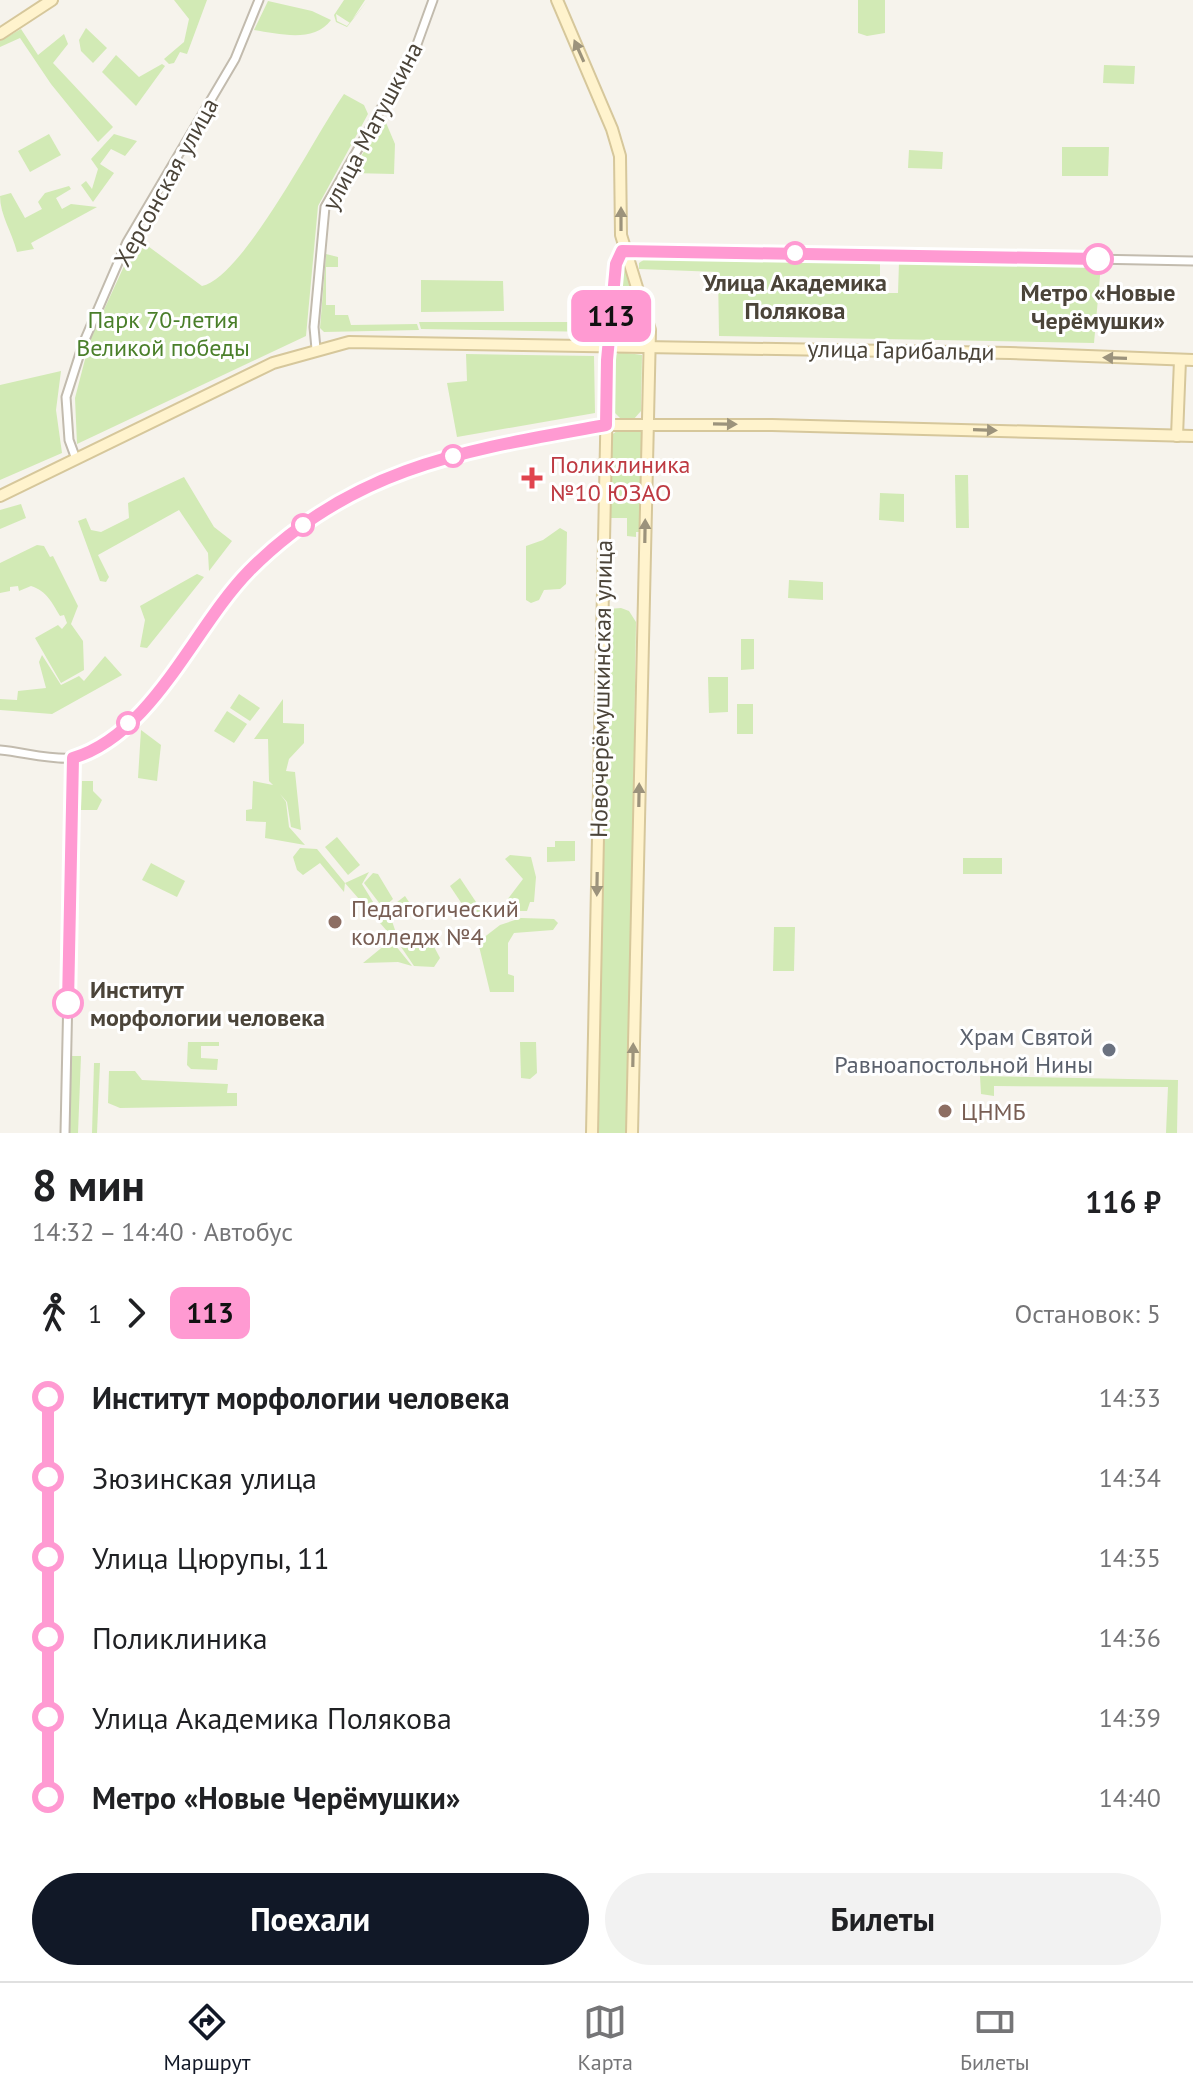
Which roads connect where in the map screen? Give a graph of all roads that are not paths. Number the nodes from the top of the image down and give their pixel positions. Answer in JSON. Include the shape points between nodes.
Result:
{"nodes":[{"id":1,"x":52,"y":0,"type":"edge"},
{"id":2,"x":259,"y":0,"type":"edge"},
{"id":3,"x":433,"y":0,"type":"edge"},
{"id":4,"x":557,"y":0,"type":"edge"},
{"id":5,"x":0,"y":34,"type":"edge"},
{"id":6,"x":625,"y":250,"type":"junction"},
{"id":7,"x":1193,"y":261,"type":"edge"},
{"id":8,"x":608,"y":344,"type":"junction"},
{"id":9,"x":649,"y":345,"type":"junction"},
{"id":10,"x":316,"y":349,"type":"junction"},
{"id":11,"x":1180,"y":360,"type":"junction"},
{"id":12,"x":1193,"y":360,"type":"edge"},
{"id":13,"x":647,"y":423,"type":"junction"},
{"id":14,"x":606,"y":425,"type":"junction"},
{"id":15,"x":1177,"y":436,"type":"junction"},
{"id":16,"x":1193,"y":436,"type":"edge"},
{"id":17,"x":76,"y":459,"type":"junction"},
{"id":18,"x":0,"y":496,"type":"edge"},
{"id":19,"x":0,"y":750,"type":"edge"},
{"id":20,"x":73,"y":758,"type":"junction"},
{"id":21,"x":65,"y":1133,"type":"edge"},
{"id":22,"x":592,"y":1133,"type":"edge"},
{"id":23,"x":632,"y":1133,"type":"edge"}],
"edges":[{"from":1,"to":5,"type":"street"},
{"from":2,"to":17,"type":"street","name":"Херсонская улица","via":[[235,59],[127,242],[83,344],[66,397]]},
{"from":3,"to":10,"type":"street","name":"улица Матушкина","via":[[416,47],[325,207]]},
{"from":6,"to":4,"type":"street","name":"Новочерёмушкинская улица","one_way":true,"via":[[620,156]]},
{"from":6,"to":7,"type":"street"},
{"from":6,"to":8,"type":"street","name":"Новочерёмушкинская улица","via":[[616,260]]},
{"from":6,"to":9,"type":"street","name":"Новочерёмушкинская улица","via":[[649,325]]},
{"from":8,"to":9,"type":"street","name":"улица Гарибальди"},
{"from":8,"to":10,"type":"street","name":"улица Гарибальди","via":[[369,340]]},
{"from":8,"to":14,"type":"street","name":"Новочерёмушкинская улица"},
{"from":11,"to":9,"type":"street","name":"улица Гарибальди","one_way":true},
{"from":9,"to":13,"type":"street","name":"Новочерёмушкинская улица"},
{"from":10,"to":17,"type":"street","name":"улица Гарибальди","via":[[253,373]]},
{"from":11,"to":12,"type":"street","name":"улица Гарибальди"},
{"from":11,"to":15,"type":"street"},
{"from":13,"to":14,"type":"street"},
{"from":13,"to":15,"type":"street","one_way":true},
{"from":23,"to":13,"type":"street","name":"Новочерёмушкинская улица","one_way":true},
{"from":14,"to":20,"type":"street","via":[[429,462],[356,491],[259,562],[142,709],[103,744]]},
{"from":14,"to":22,"type":"street","name":"Новочерёмушкинская улица","one_way":true},
{"from":15,"to":16,"type":"street"},
{"from":17,"to":18,"type":"street","name":"улица Гарибальди"},
{"from":19,"to":20,"type":"street"},
{"from":20,"to":21,"type":"street"}]}
